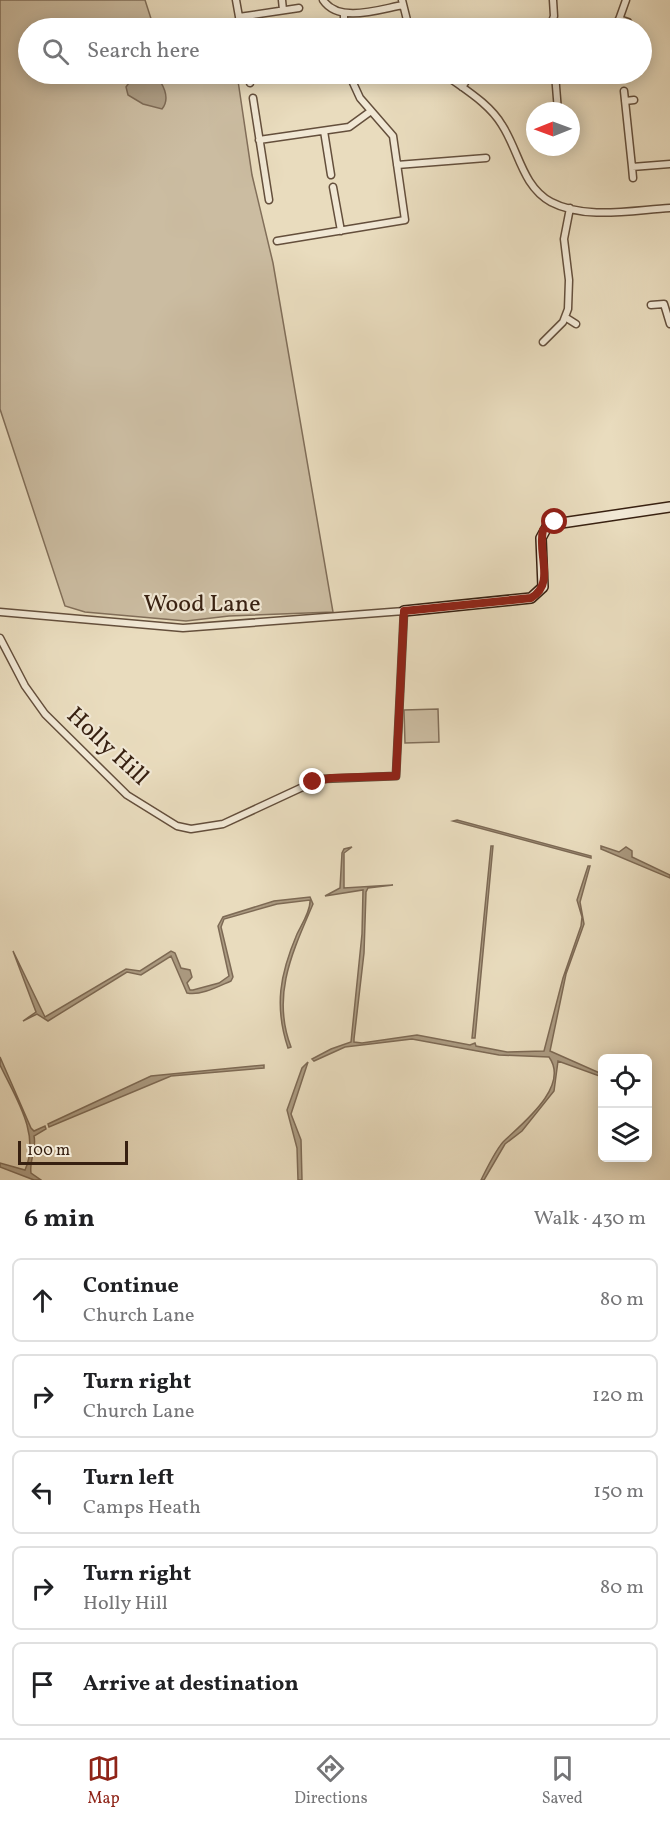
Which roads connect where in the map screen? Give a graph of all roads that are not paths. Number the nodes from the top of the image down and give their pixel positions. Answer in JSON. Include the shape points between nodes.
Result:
{"nodes":[{"id":1,"x":236,"y":0,"type":"edge"},
{"id":2,"x":282,"y":0,"type":"edge"},
{"id":3,"x":323,"y":0,"type":"edge"},
{"id":4,"x":553,"y":0,"type":"edge"},
{"id":5,"x":626,"y":0,"type":"edge"},
{"id":6,"x":402,"y":3,"type":"edge"},
{"id":7,"x":299,"y":8,"type":"dead end"},
{"id":8,"x":283,"y":10,"type":"junction"},
{"id":9,"x":344,"y":13,"type":"junction"},
{"id":10,"x":239,"y":17,"type":"joint"},
{"id":11,"x":344,"y":18,"type":"edge"},
{"id":12,"x":406,"y":18,"type":"edge"},
{"id":13,"x":554,"y":18,"type":"edge"},
{"id":14,"x":619,"y":18,"type":"edge"},
{"id":15,"x":354,"y":84,"type":"edge"},
{"id":16,"x":458,"y":84,"type":"edge"},
{"id":17,"x":464,"y":84,"type":"edge"},
{"id":18,"x":556,"y":84,"type":"edge"},
{"id":19,"x":462,"y":87,"type":"junction"},
{"id":20,"x":624,"y":91,"type":"dead end"},
{"id":21,"x":253,"y":98,"type":"dead end"},
{"id":22,"x":634,"y":100,"type":"dead end"},
{"id":23,"x":625,"y":101,"type":"junction"},
{"id":24,"x":557,"y":102,"type":"edge"},
{"id":25,"x":371,"y":111,"type":"junction"},
{"id":26,"x":324,"y":131,"type":"junction"},
{"id":27,"x":259,"y":140,"type":"junction"},
{"id":28,"x":442,"y":153,"type":"dead end"},
{"id":29,"x":486,"y":158,"type":"dead end"},
{"id":30,"x":442,"y":161,"type":"junction"},
{"id":31,"x":670,"y":164,"type":"edge"},
{"id":32,"x":397,"y":165,"type":"junction"},
{"id":33,"x":632,"y":167,"type":"junction"},
{"id":34,"x":331,"y":175,"type":"dead end"},
{"id":35,"x":633,"y":178,"type":"dead end"},
{"id":36,"x":333,"y":187,"type":"dead end"},
{"id":37,"x":269,"y":200,"type":"dead end"},
{"id":38,"x":570,"y":208,"type":"junction"},
{"id":39,"x":670,"y":208,"type":"edge"},
{"id":40,"x":341,"y":231,"type":"junction"},
{"id":41,"x":277,"y":241,"type":"dead end"},
{"id":42,"x":651,"y":305,"type":"dead end"},
{"id":43,"x":565,"y":317,"type":"junction"},
{"id":44,"x":576,"y":324,"type":"dead end"},
{"id":45,"x":670,"y":324,"type":"edge"},
{"id":46,"x":543,"y":342,"type":"dead end"},
{"id":47,"x":670,"y":507,"type":"edge"},
{"id":48,"x":404,"y":611,"type":"junction"},
{"id":49,"x":0,"y":612,"type":"edge"},
{"id":50,"x":0,"y":638,"type":"edge"}],
"edges":[{"from":1,"to":10,"type":"street"},
{"from":2,"to":8,"type":"street"},
{"from":3,"to":9,"type":"street"},
{"from":4,"to":13,"type":"street"},
{"from":5,"to":14,"type":"street"},
{"from":6,"to":9,"type":"street"},
{"from":6,"to":12,"type":"street"},
{"from":7,"to":8,"type":"street"},
{"from":8,"to":10,"type":"street"},
{"from":9,"to":11,"type":"street"},
{"from":15,"to":25,"type":"street"},
{"from":16,"to":19,"type":"street"},
{"from":17,"to":19,"type":"street"},
{"from":18,"to":24,"type":"street"},
{"from":19,"to":38,"type":"street","via":[[492,111],[538,192]]},
{"from":20,"to":23,"type":"street"},
{"from":21,"to":27,"type":"street"},
{"from":22,"to":23,"type":"street"},
{"from":23,"to":33,"type":"street"},
{"from":25,"to":26,"type":"street","via":[[357,123]]},
{"from":25,"to":32,"type":"street","via":[[393,136]]},
{"from":26,"to":27,"type":"street"},
{"from":26,"to":34,"type":"street"},
{"from":27,"to":37,"type":"street"},
{"from":28,"to":30,"type":"street"},
{"from":29,"to":30,"type":"street"},
{"from":30,"to":32,"type":"street"},
{"from":31,"to":33,"type":"street"},
{"from":32,"to":40,"type":"street","via":[[405,220]]},
{"from":33,"to":35,"type":"street"},
{"from":36,"to":40,"type":"street"},
{"from":38,"to":39,"type":"street","via":[[596,212]]},
{"from":38,"to":43,"type":"street","via":[[564,239],[569,300]]},
{"from":40,"to":41,"type":"street"},
{"from":42,"to":45,"type":"street","via":[[664,304]]},
{"from":43,"to":44,"type":"street"},
{"from":43,"to":46,"type":"street"},
{"from":47,"to":48,"type":"street","via":[[548,525],[541,538],[543,587],[531,598]]},
{"from":48,"to":49,"type":"street","name":"Wood Lane","via":[[183,628]]},
{"from":48,"to":50,"type":"street","name":"Holly Hill","via":[[396,776],[320,779],[223,824],[191,829],[177,826],[127,795],[45,714]]}]}
